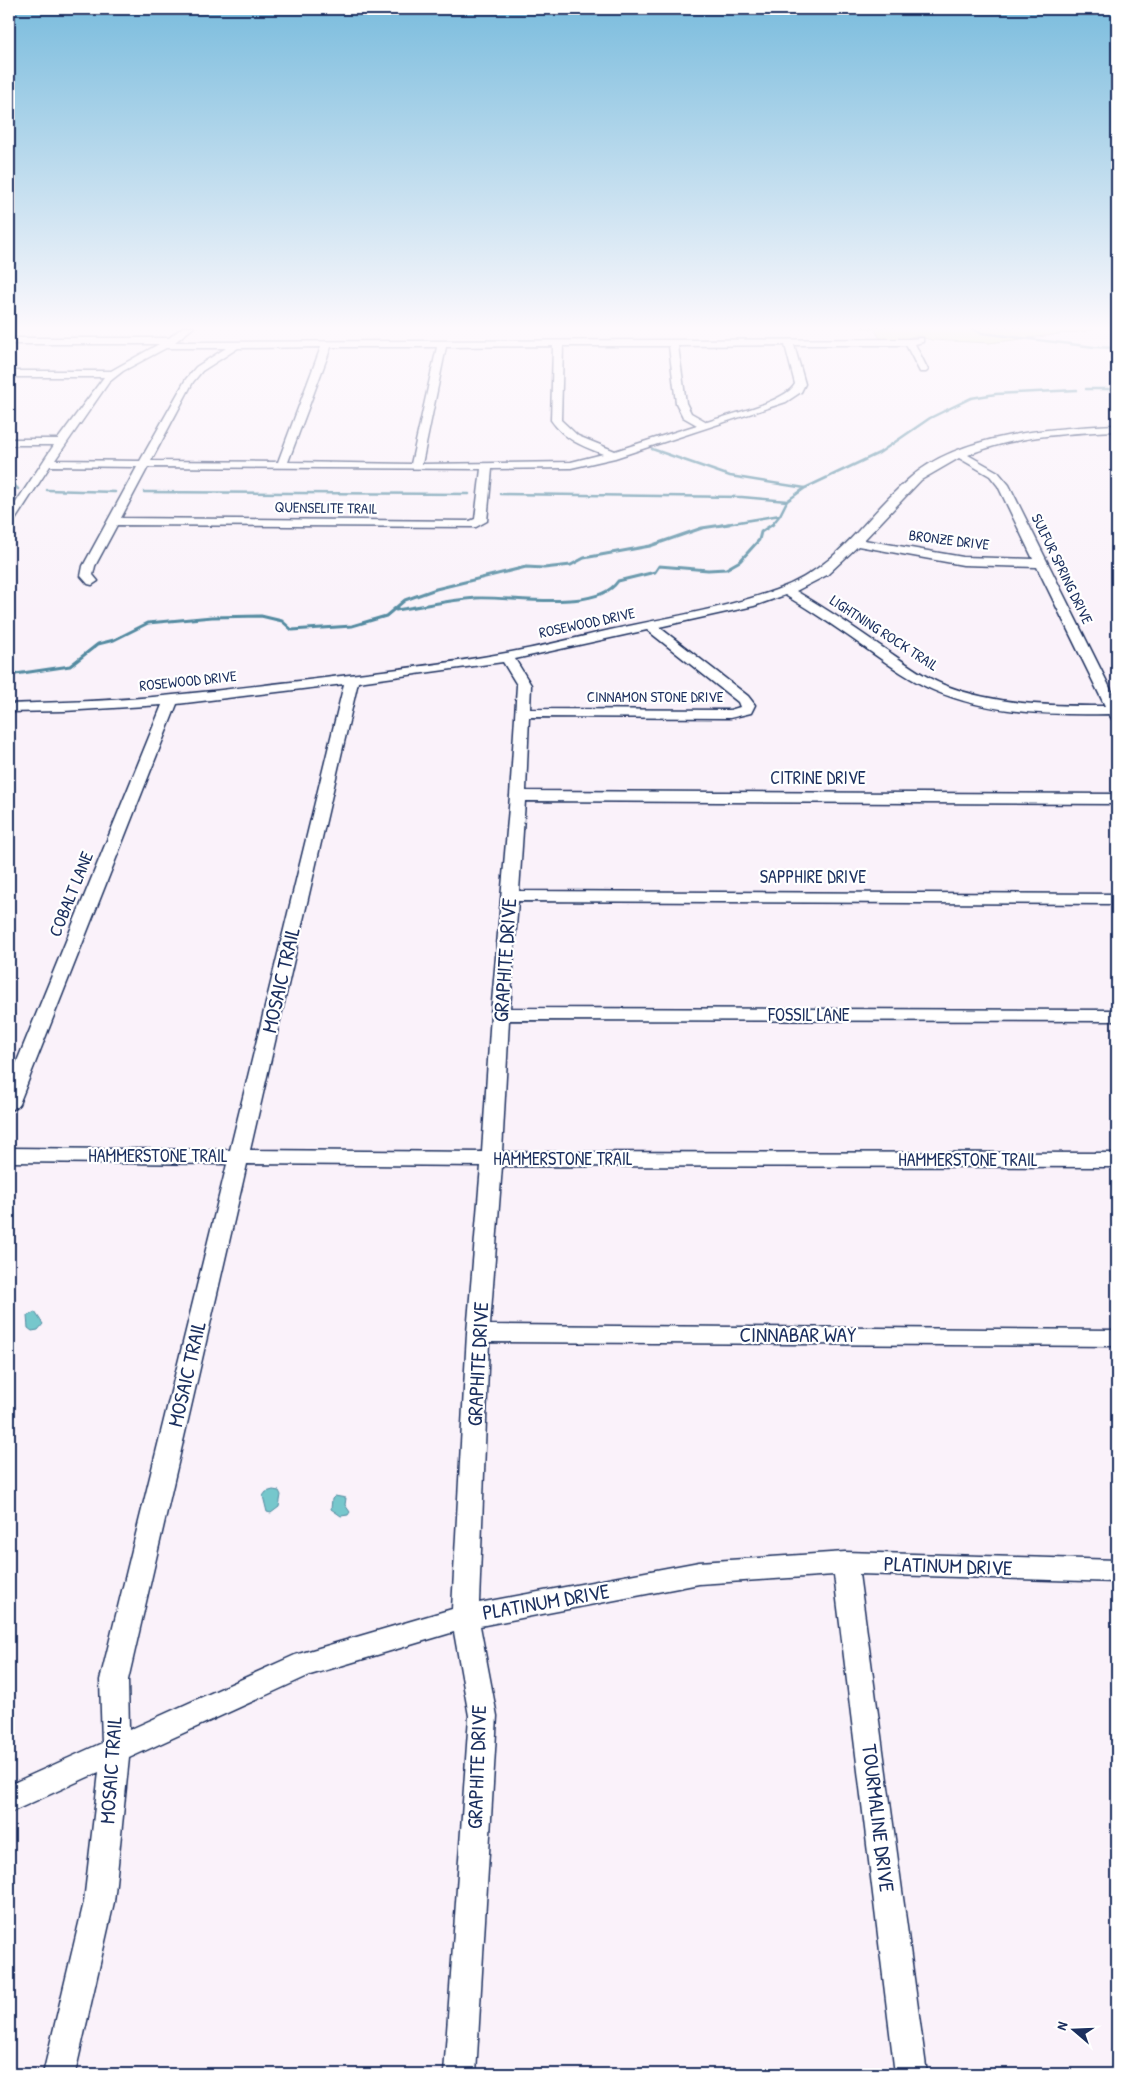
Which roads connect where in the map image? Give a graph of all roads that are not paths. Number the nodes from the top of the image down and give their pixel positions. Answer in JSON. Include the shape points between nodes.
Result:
{"nodes":[{"id":1,"x":73,"y":424,"type":"edge"},
{"id":2,"x":167,"y":424,"type":"edge"},
{"id":3,"x":297,"y":424,"type":"edge"},
{"id":4,"x":425,"y":424,"type":"edge"},
{"id":5,"x":558,"y":424,"type":"edge"},
{"id":6,"x":705,"y":425,"type":"edge"},
{"id":7,"x":1117,"y":428,"type":"edge"},
{"id":8,"x":9,"y":442,"type":"edge"},
{"id":9,"x":61,"y":442,"type":"junction"},
{"id":10,"x":959,"y":454,"type":"junction"},
{"id":11,"x":615,"y":455,"type":"junction"},
{"id":12,"x":47,"y":463,"type":"junction"},
{"id":13,"x":145,"y":464,"type":"junction"},
{"id":14,"x":282,"y":465,"type":"junction"},
{"id":15,"x":487,"y":466,"type":"junction"},
{"id":16,"x":416,"y":467,"type":"junction"},
{"id":17,"x":9,"y":498,"type":"edge"},
{"id":18,"x":24,"y":498,"type":"junction"},
{"id":19,"x":9,"y":521,"type":"edge"},
{"id":20,"x":114,"y":521,"type":"junction"},
{"id":21,"x":854,"y":542,"type":"junction"},
{"id":22,"x":1040,"y":563,"type":"junction"},
{"id":23,"x":92,"y":581,"type":"dead end"},
{"id":24,"x":787,"y":591,"type":"junction"},
{"id":25,"x":650,"y":626,"type":"junction"},
{"id":26,"x":507,"y":657,"type":"junction"},
{"id":27,"x":352,"y":679,"type":"junction"},
{"id":28,"x":170,"y":700,"type":"junction"},
{"id":29,"x":9,"y":708,"type":"edge"},
{"id":30,"x":522,"y":712,"type":"junction"},
{"id":31,"x":1116,"y":713,"type":"edge"},
{"id":32,"x":518,"y":796,"type":"junction"},
{"id":33,"x":1117,"y":799,"type":"edge"},
{"id":34,"x":509,"y":896,"type":"junction"},
{"id":35,"x":1117,"y":899,"type":"edge"},
{"id":36,"x":500,"y":1014,"type":"junction"},
{"id":37,"x":1117,"y":1015,"type":"edge"},
{"id":38,"x":9,"y":1104,"type":"edge"},
{"id":39,"x":9,"y":1155,"type":"edge"},
{"id":40,"x":240,"y":1156,"type":"junction"},
{"id":41,"x":492,"y":1160,"type":"junction"},
{"id":42,"x":1117,"y":1160,"type":"edge"},
{"id":43,"x":478,"y":1333,"type":"junction"},
{"id":44,"x":1117,"y":1338,"type":"edge"},
{"id":45,"x":845,"y":1563,"type":"junction"},
{"id":46,"x":1117,"y":1571,"type":"edge"},
{"id":47,"x":465,"y":1617,"type":"junction"},
{"id":48,"x":116,"y":1750,"type":"junction"},
{"id":49,"x":9,"y":1799,"type":"edge"},
{"id":50,"x":59,"y":2074,"type":"edge"},
{"id":51,"x":460,"y":2074,"type":"edge"},
{"id":52,"x":911,"y":2074,"type":"edge"}],
"edges":[{"from":1,"to":9,"type":"street"},
{"from":2,"to":13,"type":"street"},
{"from":3,"to":14,"type":"street"},
{"from":4,"to":16,"type":"street"},
{"from":5,"to":11,"type":"street","via":[[574,438]]},
{"from":6,"to":11,"type":"street"},
{"from":7,"to":10,"type":"street","name":"ROSEWOOD DRIVE","via":[[1031,436]]},
{"from":8,"to":9,"type":"street"},
{"from":9,"to":12,"type":"street"},
{"from":10,"to":21,"type":"street","name":"ROSEWOOD DRIVE","via":[[914,479]]},
{"from":10,"to":22,"type":"street","name":"SULFUR SPRING DRIVE","via":[[994,474],[1003,485]]},
{"from":11,"to":15,"type":"street","via":[[571,465]]},
{"from":12,"to":13,"type":"street"},
{"from":12,"to":18,"type":"street"},
{"from":13,"to":14,"type":"street"},
{"from":13,"to":20,"type":"street"},
{"from":14,"to":16,"type":"street"},
{"from":15,"to":16,"type":"street"},
{"from":15,"to":20,"type":"street","name":"QUENSELITE TRAIL","via":[[482,521],[472,525]]},
{"from":17,"to":18,"type":"street"},
{"from":18,"to":19,"type":"street"},
{"from":20,"to":23,"type":"street","via":[[89,566],[87,576]]},
{"from":21,"to":22,"type":"street","name":"BRONZE DRIVE","via":[[963,561]]},
{"from":21,"to":24,"type":"street","name":"ROSEWOOD DRIVE","via":[[830,566]]},
{"from":22,"to":31,"type":"street","name":"SULFUR SPRING DRIVE"},
{"from":24,"to":25,"type":"street","name":"ROSEWOOD DRIVE"},
{"from":24,"to":31,"type":"street","name":"LIGHTNING ROCK TRAIL","via":[[824,612],[914,676],[939,688],[965,697],[1029,710]]},
{"from":25,"to":26,"type":"street","name":"ROSEWOOD DRIVE"},
{"from":25,"to":30,"type":"street","name":"CINNAMON STONE DRIVE","via":[[744,699],[748,705],[746,710],[730,714]]},
{"from":26,"to":27,"type":"street","name":"ROSEWOOD DRIVE"},
{"from":26,"to":30,"type":"street","name":"GRAPHITE DRIVE","via":[[524,685]]},
{"from":27,"to":28,"type":"street","name":"ROSEWOOD DRIVE"},
{"from":27,"to":40,"type":"street","name":"MOSAIC TRAIL"},
{"from":28,"to":29,"type":"street","name":"ROSEWOOD DRIVE"},
{"from":28,"to":38,"type":"street","name":"COBALT LANE"},
{"from":30,"to":32,"type":"street","name":"GRAPHITE DRIVE"},
{"from":32,"to":33,"type":"street","name":"CITRINE DRIVE"},
{"from":32,"to":34,"type":"street","name":"GRAPHITE DRIVE"},
{"from":34,"to":35,"type":"street","name":"SAPPHIRE DRIVE"},
{"from":34,"to":36,"type":"street","name":"GRAPHITE DRIVE"},
{"from":36,"to":37,"type":"street","name":"FOSSIL LANE"},
{"from":36,"to":41,"type":"street","name":"GRAPHITE DRIVE"},
{"from":39,"to":40,"type":"street","name":"HAMMERSTONE TRAIL"},
{"from":40,"to":41,"type":"street","name":"HAMMERSTONE TRAIL"},
{"from":40,"to":48,"type":"street","name":"MOSAIC TRAIL","via":[[114,1680]]},
{"from":41,"to":42,"type":"street","name":"HAMMERSTONE TRAIL"},
{"from":41,"to":43,"type":"street","name":"GRAPHITE DRIVE"},
{"from":43,"to":44,"type":"street","name":"CINNABAR WAY"},
{"from":43,"to":47,"type":"street","name":"GRAPHITE DRIVE"},
{"from":45,"to":46,"type":"street","name":"PLATINUM DRIVE"},
{"from":45,"to":47,"type":"street","name":"PLATINUM DRIVE","via":[[699,1573]]},
{"from":45,"to":52,"type":"street","name":"TOURMALINE DRIVE"},
{"from":47,"to":48,"type":"street","name":"PLATINUM DRIVE","via":[[305,1664]]},
{"from":47,"to":51,"type":"street","name":"GRAPHITE DRIVE","via":[[483,1716]]},
{"from":48,"to":49,"type":"street","name":"PLATINUM DRIVE"},
{"from":48,"to":50,"type":"street","name":"MOSAIC TRAIL","via":[[99,1902]]}]}
